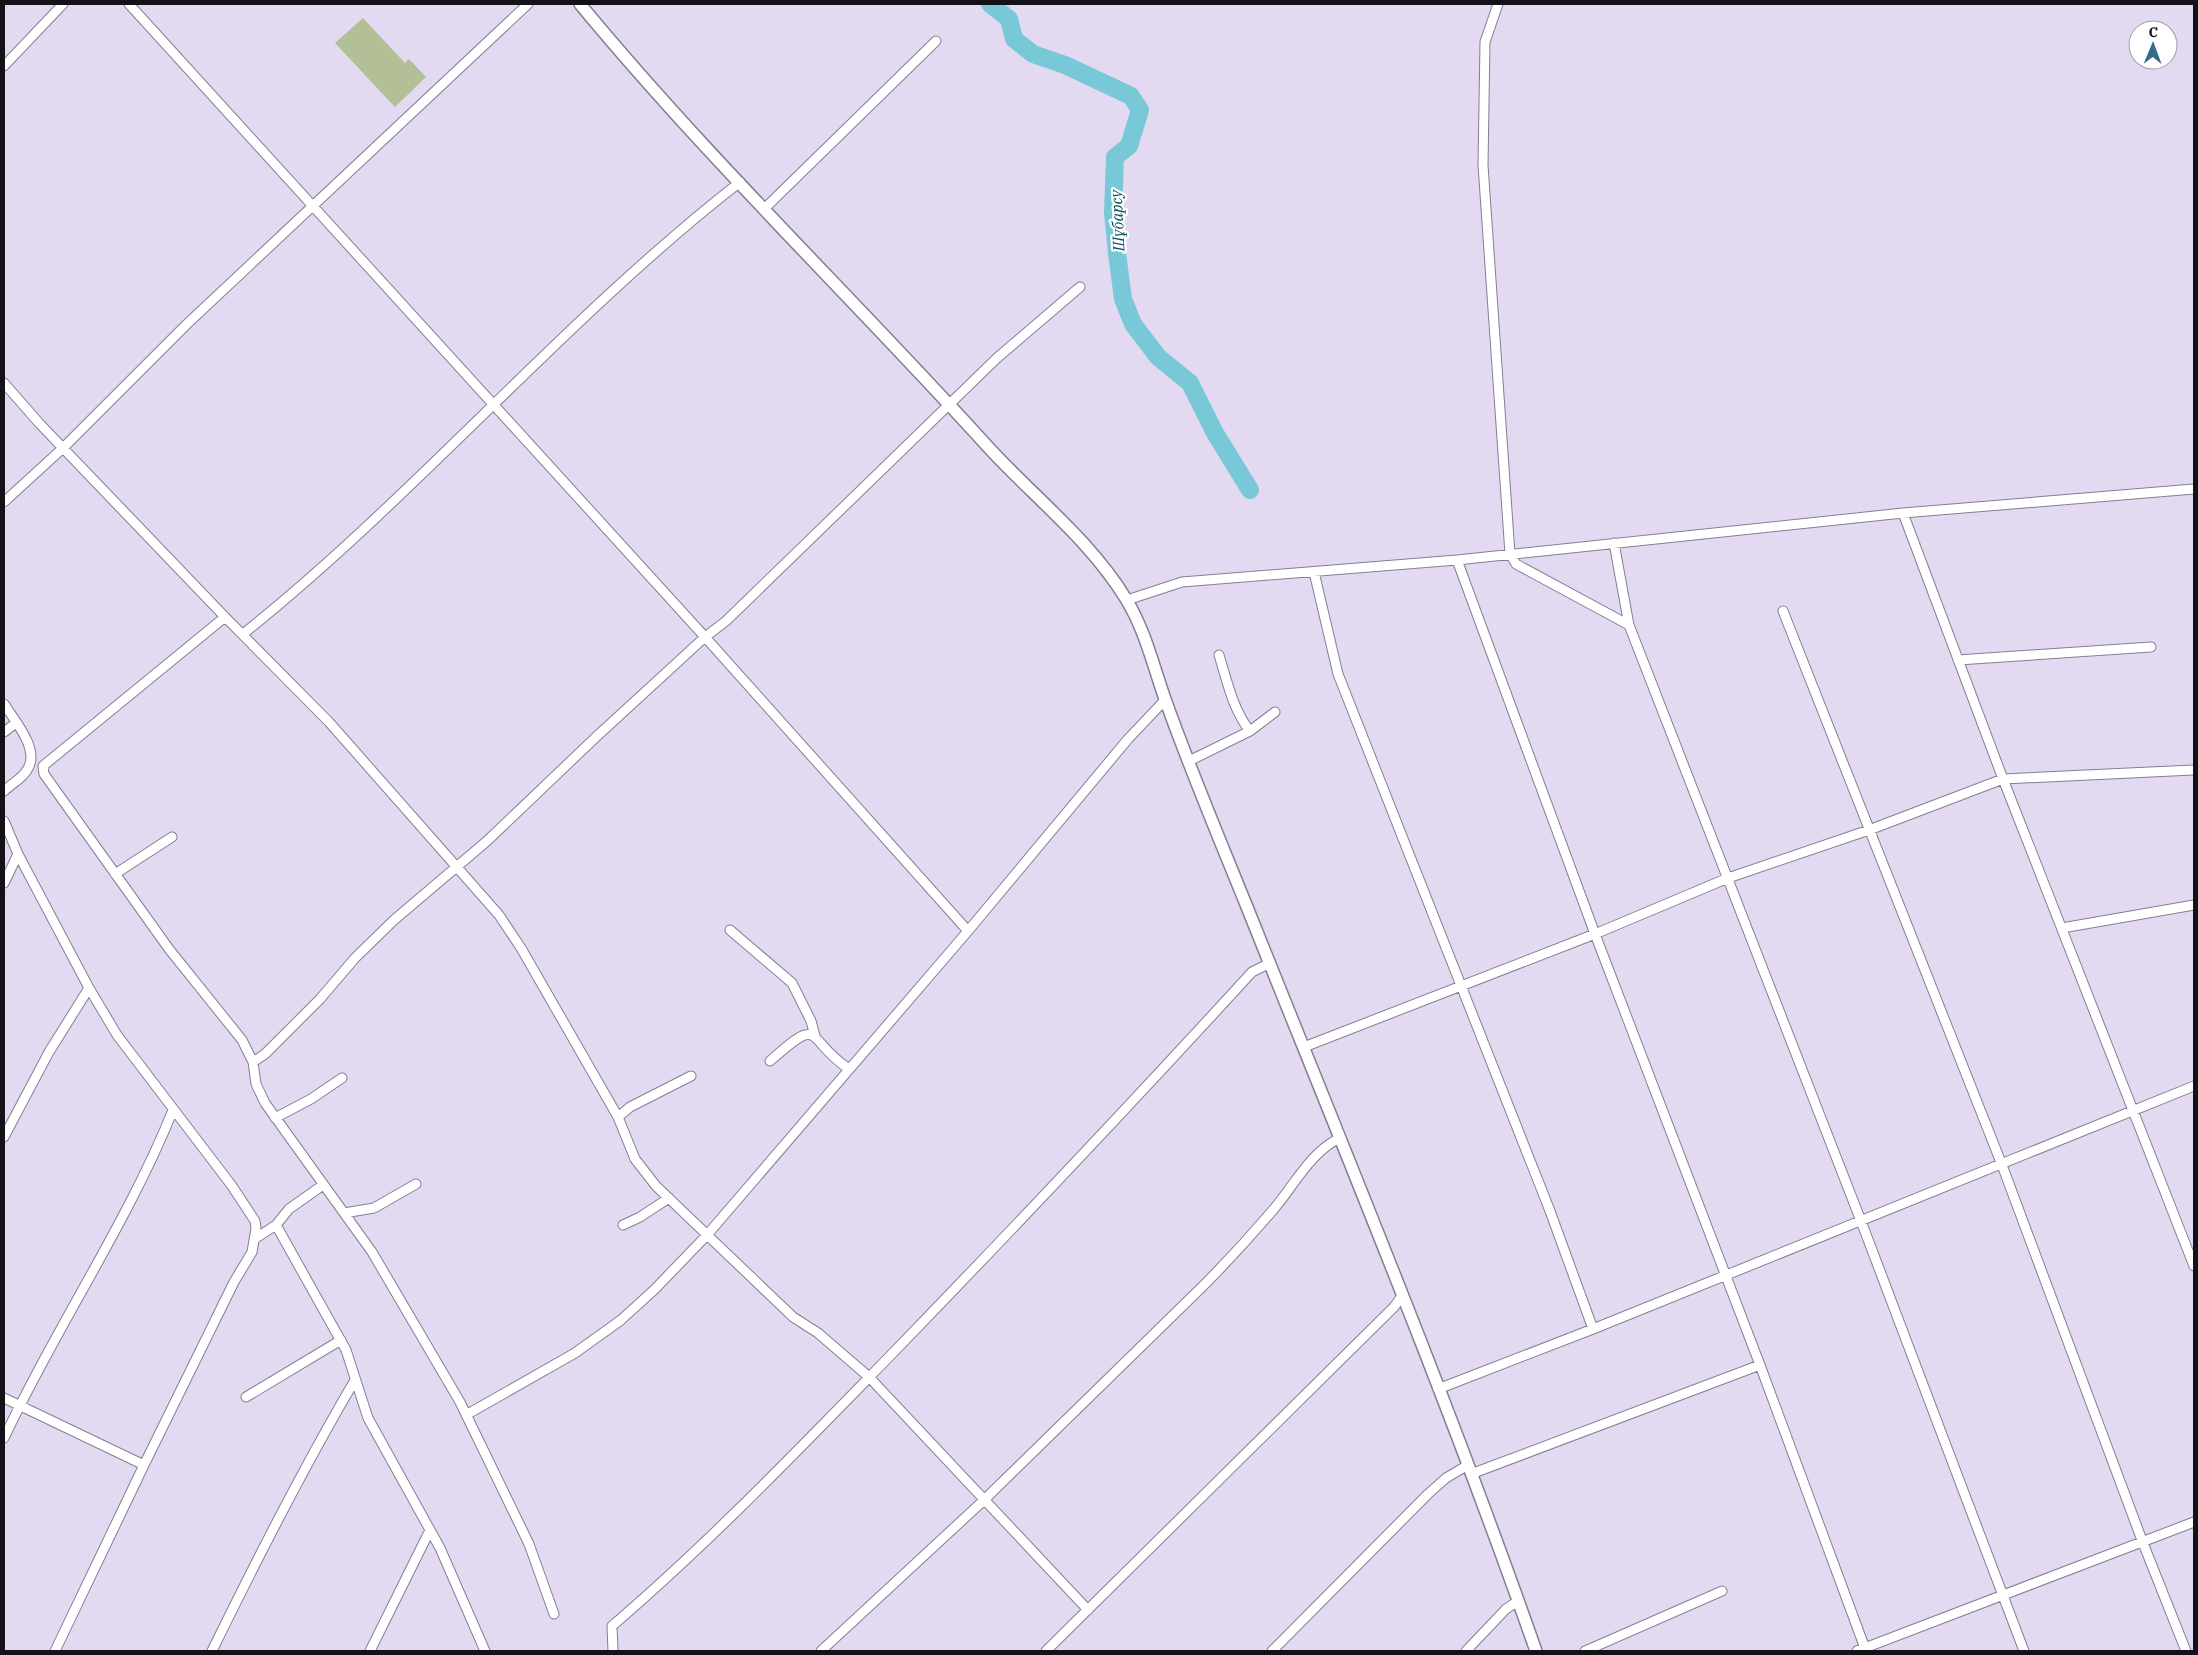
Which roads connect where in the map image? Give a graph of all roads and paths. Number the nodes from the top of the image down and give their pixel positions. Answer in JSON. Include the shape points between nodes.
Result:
{"nodes":[{"id":1,"x":64,"y":4,"type":"edge"},
{"id":2,"x":129,"y":4,"type":"edge"},
{"id":3,"x":528,"y":4,"type":"edge"},
{"id":4,"x":580,"y":4,"type":"edge"},
{"id":5,"x":1498,"y":4,"type":"edge"},
{"id":6,"x":936,"y":41,"type":"dead end"},
{"id":7,"x":4,"y":66,"type":"edge"},
{"id":8,"x":740,"y":182,"type":"junction"},
{"id":9,"x":313,"y":206,"type":"junction"},
{"id":10,"x":765,"y":208,"type":"junction"},
{"id":11,"x":1080,"y":287,"type":"dead end"},
{"id":12,"x":4,"y":383,"type":"edge"},
{"id":13,"x":492,"y":405,"type":"junction"},
{"id":14,"x":951,"y":406,"type":"junction"},
{"id":15,"x":63,"y":448,"type":"junction"},
{"id":16,"x":2194,"y":489,"type":"edge"},
{"id":17,"x":4,"y":502,"type":"edge"},
{"id":18,"x":1904,"y":513,"type":"junction"},
{"id":19,"x":1614,"y":542,"type":"junction"},
{"id":20,"x":1510,"y":554,"type":"junction"},
{"id":21,"x":1457,"y":560,"type":"junction"},
{"id":22,"x":1314,"y":572,"type":"junction"},
{"id":23,"x":1127,"y":600,"type":"junction"},
{"id":24,"x":1783,"y":611,"type":"dead end"},
{"id":25,"x":225,"y":617,"type":"junction"},
{"id":26,"x":1629,"y":625,"type":"junction"},
{"id":27,"x":243,"y":634,"type":"junction"},
{"id":28,"x":706,"y":637,"type":"junction"},
{"id":29,"x":2151,"y":647,"type":"dead end"},
{"id":30,"x":1219,"y":655,"type":"dead end"},
{"id":31,"x":1958,"y":660,"type":"junction"},
{"id":32,"x":1165,"y":700,"type":"junction"},
{"id":33,"x":4,"y":704,"type":"edge"},
{"id":34,"x":1275,"y":712,"type":"dead end"},
{"id":35,"x":16,"y":723,"type":"junction"},
{"id":36,"x":1250,"y":731,"type":"junction"},
{"id":37,"x":4,"y":732,"type":"edge"},
{"id":38,"x":31,"y":760,"type":"junction"},
{"id":39,"x":1189,"y":761,"type":"junction"},
{"id":40,"x":43,"y":766,"type":"junction"},
{"id":41,"x":2193,"y":770,"type":"edge"},
{"id":42,"x":2003,"y":779,"type":"junction"},
{"id":43,"x":4,"y":791,"type":"edge"},
{"id":44,"x":4,"y":821,"type":"edge"},
{"id":45,"x":1869,"y":830,"type":"junction"},
{"id":46,"x":172,"y":837,"type":"dead end"},
{"id":47,"x":18,"y":854,"type":"junction"},
{"id":48,"x":456,"y":866,"type":"junction"},
{"id":49,"x":114,"y":874,"type":"junction"},
{"id":50,"x":1728,"y":878,"type":"junction"},
{"id":51,"x":4,"y":882,"type":"edge"},
{"id":52,"x":2194,"y":905,"type":"edge"},
{"id":53,"x":2062,"y":928,"type":"junction"},
{"id":54,"x":730,"y":930,"type":"dead end"},
{"id":55,"x":968,"y":931,"type":"junction"},
{"id":56,"x":1595,"y":934,"type":"junction"},
{"id":57,"x":1270,"y":964,"type":"junction"},
{"id":58,"x":1460,"y":986,"type":"junction"},
{"id":59,"x":89,"y":988,"type":"junction"},
{"id":60,"x":815,"y":1036,"type":"junction"},
{"id":61,"x":1304,"y":1047,"type":"junction"},
{"id":62,"x":770,"y":1061,"type":"dead end"},
{"id":63,"x":253,"y":1062,"type":"junction"},
{"id":64,"x":850,"y":1069,"type":"junction"},
{"id":65,"x":691,"y":1076,"type":"dead end"},
{"id":66,"x":342,"y":1078,"type":"dead end"},
{"id":67,"x":2194,"y":1086,"type":"edge"},
{"id":68,"x":173,"y":1110,"type":"junction"},
{"id":69,"x":2135,"y":1112,"type":"junction"},
{"id":70,"x":618,"y":1117,"type":"junction"},
{"id":71,"x":275,"y":1118,"type":"junction"},
{"id":72,"x":4,"y":1137,"type":"edge"},
{"id":73,"x":1340,"y":1138,"type":"junction"},
{"id":74,"x":2002,"y":1165,"type":"junction"},
{"id":75,"x":416,"y":1184,"type":"dead end"},
{"id":76,"x":324,"y":1185,"type":"junction"},
{"id":77,"x":669,"y":1198,"type":"junction"},
{"id":78,"x":344,"y":1213,"type":"junction"},
{"id":79,"x":1861,"y":1220,"type":"junction"},
{"id":80,"x":276,"y":1225,"type":"junction"},
{"id":81,"x":623,"y":1225,"type":"dead end"},
{"id":82,"x":707,"y":1235,"type":"junction"},
{"id":83,"x":256,"y":1238,"type":"junction"},
{"id":84,"x":2194,"y":1266,"type":"edge"},
{"id":85,"x":1725,"y":1276,"type":"junction"},
{"id":86,"x":1402,"y":1296,"type":"junction"},
{"id":87,"x":1593,"y":1329,"type":"junction"},
{"id":88,"x":341,"y":1340,"type":"junction"},
{"id":89,"x":1760,"y":1365,"type":"junction"},
{"id":90,"x":868,"y":1377,"type":"junction"},
{"id":91,"x":355,"y":1380,"type":"junction"},
{"id":92,"x":1438,"y":1389,"type":"junction"},
{"id":93,"x":246,"y":1397,"type":"dead end"},
{"id":94,"x":4,"y":1398,"type":"edge"},
{"id":95,"x":19,"y":1406,"type":"junction"},
{"id":96,"x":466,"y":1415,"type":"junction"},
{"id":97,"x":4,"y":1438,"type":"edge"},
{"id":98,"x":144,"y":1465,"type":"junction"},
{"id":99,"x":1470,"y":1469,"type":"junction"},
{"id":100,"x":983,"y":1500,"type":"junction"},
{"id":101,"x":2194,"y":1522,"type":"edge"},
{"id":102,"x":430,"y":1530,"type":"junction"},
{"id":103,"x":2143,"y":1543,"type":"junction"},
{"id":104,"x":1722,"y":1591,"type":"dead end"},
{"id":105,"x":2003,"y":1597,"type":"junction"},
{"id":106,"x":1518,"y":1601,"type":"junction"},
{"id":107,"x":1088,"y":1610,"type":"junction"},
{"id":108,"x":554,"y":1614,"type":"dead end"},
{"id":109,"x":1863,"y":1650,"type":"edge"},
{"id":110,"x":55,"y":1651,"type":"edge"},
{"id":111,"x":212,"y":1651,"type":"edge"},
{"id":112,"x":370,"y":1651,"type":"edge"},
{"id":113,"x":485,"y":1651,"type":"edge"},
{"id":114,"x":613,"y":1651,"type":"edge"},
{"id":115,"x":821,"y":1651,"type":"edge"},
{"id":116,"x":1046,"y":1651,"type":"edge"},
{"id":117,"x":1272,"y":1651,"type":"edge"},
{"id":118,"x":1466,"y":1651,"type":"edge"},
{"id":119,"x":1536,"y":1651,"type":"edge"},
{"id":120,"x":1585,"y":1651,"type":"edge"},
{"id":121,"x":2024,"y":1651,"type":"edge"},
{"id":122,"x":2186,"y":1651,"type":"edge"}],
"edges":[{"from":1,"to":7,"type":"street"},
{"from":2,"to":9,"type":"street"},
{"from":3,"to":9,"type":"street"},
{"from":4,"to":8,"type":"street"},
{"from":5,"to":20,"type":"street","via":[[1485,42],[1483,166]]},
{"from":6,"to":10,"type":"street"},
{"from":8,"to":10,"type":"street"},
{"from":8,"to":13,"type":"street","via":[[675,236]]},
{"from":9,"to":13,"type":"street"},
{"from":9,"to":15,"type":"street","via":[[187,324]]},
{"from":10,"to":14,"type":"street"},
{"from":11,"to":14,"type":"street","via":[[997,358]]},
{"from":12,"to":15,"type":"street"},
{"from":13,"to":27,"type":"street","via":[[304,585]]},
{"from":13,"to":28,"type":"street"},
{"from":14,"to":23,"type":"street","via":[[1098,561]]},
{"from":14,"to":28,"type":"street"},
{"from":15,"to":17,"type":"street"},
{"from":15,"to":25,"type":"street"},
{"from":16,"to":18,"type":"street"},
{"from":18,"to":19,"type":"street"},
{"from":18,"to":31,"type":"street"},
{"from":19,"to":20,"type":"street"},
{"from":19,"to":26,"type":"street"},
{"from":20,"to":21,"type":"street"},
{"from":20,"to":26,"type":"street","via":[[1516,564]]},
{"from":21,"to":22,"type":"street"},
{"from":21,"to":56,"type":"street"},
{"from":22,"to":23,"type":"street","via":[[1182,582]]},
{"from":22,"to":58,"type":"street","via":[[1338,674]]},
{"from":23,"to":32,"type":"street","via":[[1143,635]]},
{"from":24,"to":45,"type":"street"},
{"from":25,"to":27,"type":"street"},
{"from":25,"to":40,"type":"street"},
{"from":26,"to":50,"type":"street"},
{"from":27,"to":48,"type":"street","via":[[329,722]]},
{"from":28,"to":48,"type":"street","via":[[487,841]]},
{"from":28,"to":55,"type":"street"},
{"from":29,"to":31,"type":"street"},
{"from":30,"to":36,"type":"street","via":[[1234,703]]},
{"from":31,"to":42,"type":"street"},
{"from":32,"to":39,"type":"street"},
{"from":32,"to":55,"type":"street","via":[[1128,739]]},
{"from":33,"to":35,"type":"street"},
{"from":34,"to":36,"type":"street"},
{"from":35,"to":37,"type":"street"},
{"from":35,"to":38,"type":"street","via":[[30,748]]},
{"from":36,"to":39,"type":"street"},
{"from":38,"to":40,"type":"street"},
{"from":38,"to":43,"type":"street","via":[[24,775]]},
{"from":39,"to":57,"type":"street"},
{"from":40,"to":49,"type":"street","via":[[44,774]]},
{"from":41,"to":42,"type":"street"},
{"from":42,"to":45,"type":"street"},
{"from":42,"to":53,"type":"street"},
{"from":44,"to":47,"type":"street"},
{"from":45,"to":50,"type":"street"},
{"from":45,"to":74,"type":"street"},
{"from":46,"to":49,"type":"street"},
{"from":47,"to":51,"type":"street"},
{"from":47,"to":59,"type":"street"},
{"from":48,"to":63,"type":"street","via":[[394,920],[320,999]]},
{"from":48,"to":70,"type":"street","via":[[499,915],[521,948]]},
{"from":49,"to":63,"type":"street","via":[[169,950],[242,1040]]},
{"from":50,"to":56,"type":"street"},
{"from":50,"to":79,"type":"street"},
{"from":52,"to":53,"type":"street"},
{"from":53,"to":69,"type":"street"},
{"from":54,"to":60,"type":"street","via":[[792,983]]},
{"from":55,"to":64,"type":"street"},
{"from":56,"to":58,"type":"street"},
{"from":56,"to":85,"type":"street"},
{"from":57,"to":61,"type":"street"},
{"from":57,"to":90,"type":"street","via":[[1252,972],[1059,1180]]},
{"from":58,"to":61,"type":"street"},
{"from":58,"to":87,"type":"street","via":[[1550,1211]]},
{"from":59,"to":68,"type":"street","via":[[117,1035]]},
{"from":59,"to":72,"type":"street","via":[[49,1052]]},
{"from":60,"to":62,"type":"street","via":[[798,1036]]},
{"from":60,"to":64,"type":"street","via":[[836,1060]]},
{"from":61,"to":73,"type":"street"},
{"from":63,"to":71,"type":"street","via":[[256,1084]]},
{"from":64,"to":82,"type":"street"},
{"from":65,"to":70,"type":"street","via":[[630,1107]]},
{"from":66,"to":71,"type":"street","via":[[312,1099]]},
{"from":67,"to":69,"type":"street"},
{"from":68,"to":83,"type":"street","via":[[250,1213],[255,1221]]},
{"from":68,"to":95,"type":"street","via":[[145,1172]]},
{"from":69,"to":74,"type":"street"},
{"from":69,"to":84,"type":"street"},
{"from":70,"to":77,"type":"street","via":[[635,1159]]},
{"from":71,"to":76,"type":"street"},
{"from":73,"to":86,"type":"street"},
{"from":73,"to":100,"type":"street","via":[[1317,1153],[1232,1257]]},
{"from":74,"to":79,"type":"street"},
{"from":74,"to":103,"type":"street"},
{"from":75,"to":78,"type":"street","via":[[374,1208]]},
{"from":76,"to":78,"type":"street"},
{"from":76,"to":80,"type":"street","via":[[289,1209]]},
{"from":77,"to":81,"type":"street"},
{"from":77,"to":82,"type":"street"},
{"from":78,"to":96,"type":"street","via":[[372,1252]]},
{"from":79,"to":85,"type":"street"},
{"from":79,"to":105,"type":"street"},
{"from":80,"to":83,"type":"street"},
{"from":80,"to":88,"type":"street"},
{"from":82,"to":90,"type":"street","via":[[793,1317],[818,1333]]},
{"from":82,"to":96,"type":"street","via":[[621,1320],[575,1353]]},
{"from":83,"to":98,"type":"street","via":[[252,1252]]},
{"from":85,"to":87,"type":"street"},
{"from":85,"to":89,"type":"street"},
{"from":86,"to":92,"type":"street"},
{"from":86,"to":107,"type":"street"},
{"from":87,"to":92,"type":"street"},
{"from":88,"to":91,"type":"street"},
{"from":88,"to":93,"type":"street"},
{"from":89,"to":99,"type":"street"},
{"from":89,"to":109,"type":"street"},
{"from":90,"to":100,"type":"street"},
{"from":90,"to":114,"type":"street","via":[[733,1514],[612,1626]]},
{"from":91,"to":102,"type":"street","via":[[368,1418]]},
{"from":91,"to":111,"type":"street","via":[[292,1494]]},
{"from":92,"to":99,"type":"street"},
{"from":94,"to":95,"type":"street"},
{"from":95,"to":97,"type":"street"},
{"from":95,"to":98,"type":"street"},
{"from":96,"to":108,"type":"street","via":[[529,1544]]},
{"from":98,"to":110,"type":"street"},
{"from":99,"to":106,"type":"street"},
{"from":99,"to":117,"type":"street","via":[[1446,1478],[1428,1494]]},
{"from":100,"to":107,"type":"street"},
{"from":100,"to":115,"type":"street"},
{"from":101,"to":103,"type":"street"},
{"from":102,"to":112,"type":"street"},
{"from":102,"to":113,"type":"street","via":[[464,1598]]},
{"from":103,"to":105,"type":"street"},
{"from":103,"to":122,"type":"street"},
{"from":104,"to":120,"type":"street"},
{"from":105,"to":109,"type":"street"},
{"from":105,"to":121,"type":"street"},
{"from":106,"to":118,"type":"street","via":[[1506,1609]]},
{"from":106,"to":119,"type":"street"},
{"from":107,"to":116,"type":"street"}]}
